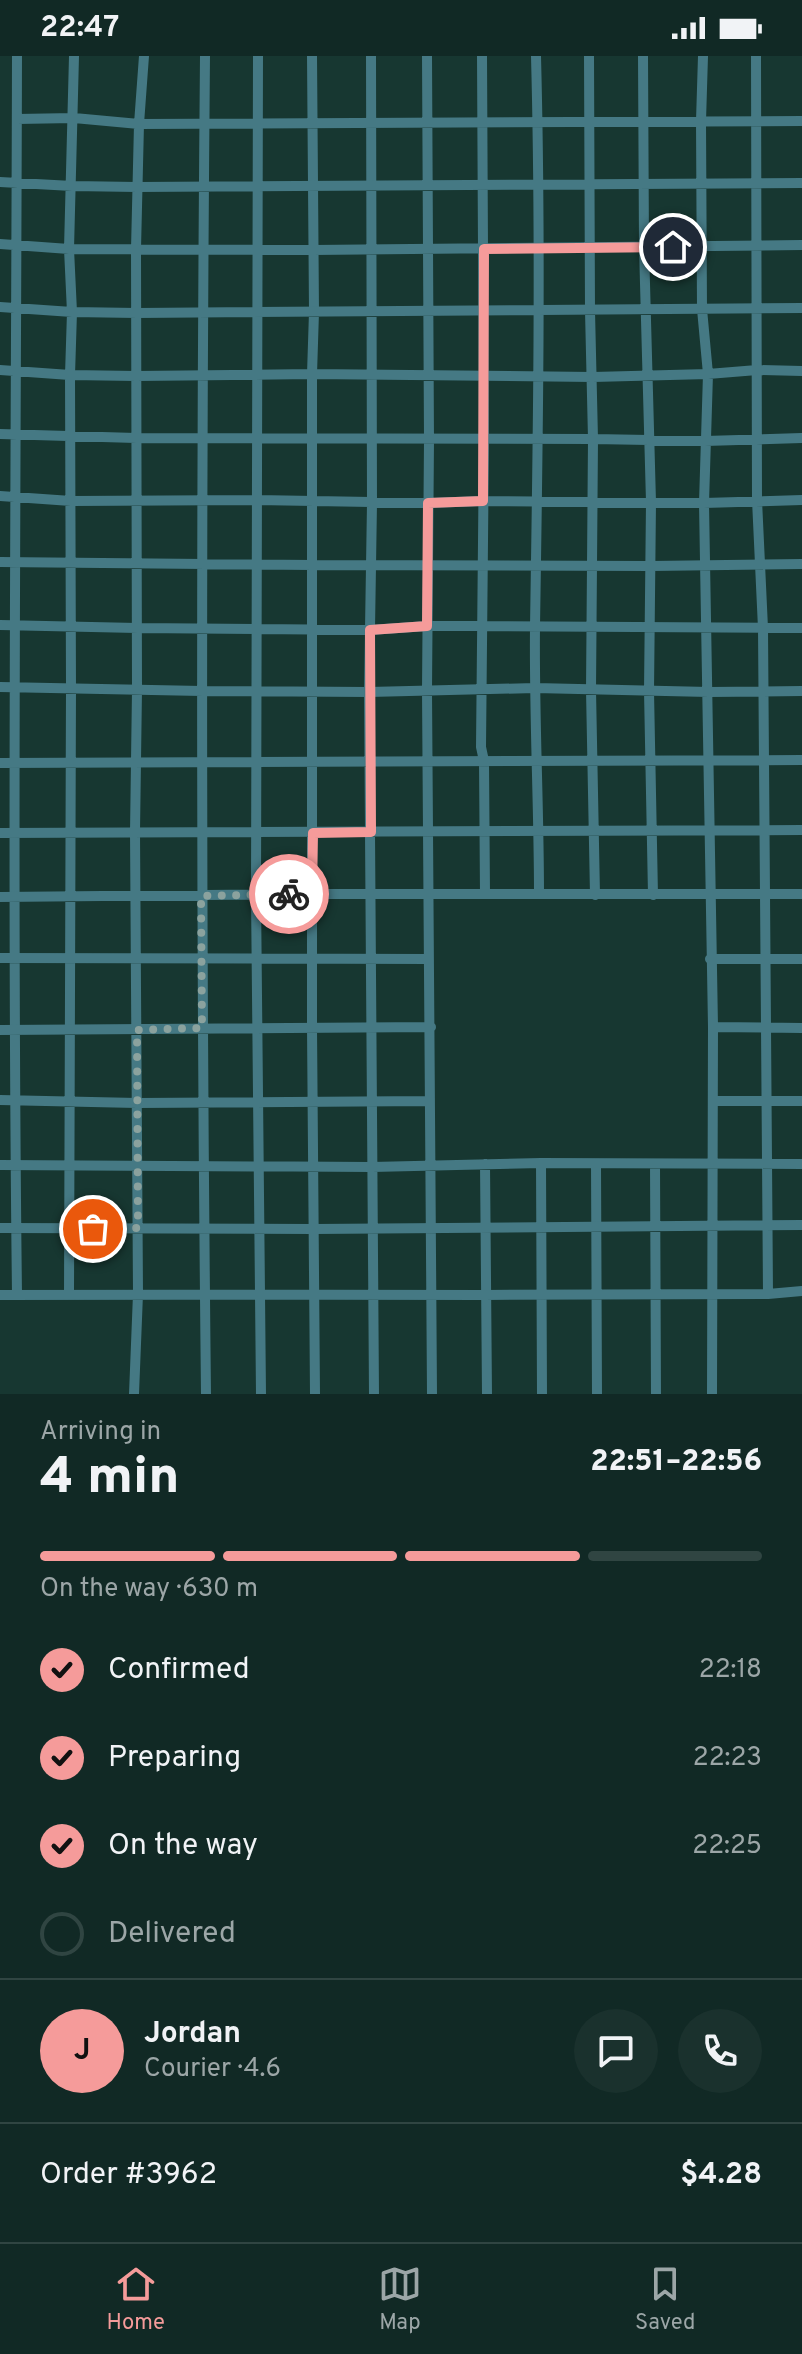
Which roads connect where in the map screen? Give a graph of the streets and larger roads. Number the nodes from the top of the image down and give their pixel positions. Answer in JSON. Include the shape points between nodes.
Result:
{"nodes":[{"id":1,"x":17,"y":56,"type":"edge"},
{"id":2,"x":74,"y":56,"type":"edge"},
{"id":3,"x":144,"y":56,"type":"edge"},
{"id":4,"x":205,"y":56,"type":"edge"},
{"id":5,"x":258,"y":56,"type":"edge"},
{"id":6,"x":312,"y":56,"type":"edge"},
{"id":7,"x":371,"y":56,"type":"edge"},
{"id":8,"x":427,"y":56,"type":"edge"},
{"id":9,"x":482,"y":56,"type":"edge"},
{"id":10,"x":536,"y":56,"type":"edge"},
{"id":11,"x":589,"y":56,"type":"edge"},
{"id":12,"x":643,"y":56,"type":"edge"},
{"id":13,"x":703,"y":56,"type":"edge"},
{"id":14,"x":756,"y":56,"type":"edge"},
{"id":15,"x":74,"y":118,"type":"junction"},
{"id":16,"x":17,"y":119,"type":"junction"},
{"id":17,"x":644,"y":121,"type":"junction"},
{"id":18,"x":701,"y":121,"type":"junction"},
{"id":19,"x":757,"y":121,"type":"junction"},
{"id":20,"x":802,"y":121,"type":"edge"},
{"id":21,"x":428,"y":122,"type":"junction"},
{"id":22,"x":483,"y":122,"type":"junction"},
{"id":23,"x":537,"y":122,"type":"junction"},
{"id":24,"x":589,"y":122,"type":"junction"},
{"id":25,"x":139,"y":124,"type":"junction"},
{"id":26,"x":204,"y":124,"type":"junction"},
{"id":27,"x":258,"y":124,"type":"junction"},
{"id":28,"x":312,"y":124,"type":"junction"},
{"id":29,"x":371,"y":124,"type":"junction"},
{"id":30,"x":0,"y":182,"type":"edge"},
{"id":31,"x":16,"y":182,"type":"junction"},
{"id":32,"x":757,"y":183,"type":"junction"},
{"id":33,"x":802,"y":183,"type":"edge"},
{"id":34,"x":589,"y":184,"type":"junction"},
{"id":35,"x":643,"y":184,"type":"junction"},
{"id":36,"x":702,"y":184,"type":"junction"},
{"id":37,"x":539,"y":185,"type":"junction"},
{"id":38,"x":72,"y":186,"type":"junction"},
{"id":39,"x":203,"y":186,"type":"junction"},
{"id":40,"x":258,"y":186,"type":"junction"},
{"id":41,"x":484,"y":186,"type":"junction"},
{"id":42,"x":137,"y":187,"type":"junction"},
{"id":43,"x":312,"y":187,"type":"junction"},
{"id":44,"x":371,"y":187,"type":"junction"},
{"id":45,"x":429,"y":187,"type":"junction"},
{"id":46,"x":0,"y":244,"type":"edge"},
{"id":47,"x":16,"y":244,"type":"junction"},
{"id":48,"x":802,"y":245,"type":"edge"},
{"id":49,"x":756,"y":246,"type":"junction"},
{"id":50,"x":644,"y":247,"type":"junction"},
{"id":51,"x":702,"y":247,"type":"junction"},
{"id":52,"x":590,"y":248,"type":"junction"},
{"id":53,"x":69,"y":249,"type":"junction"},
{"id":54,"x":136,"y":249,"type":"junction"},
{"id":55,"x":370,"y":249,"type":"junction"},
{"id":56,"x":429,"y":249,"type":"junction"},
{"id":57,"x":484,"y":249,"type":"junction"},
{"id":58,"x":538,"y":249,"type":"junction"},
{"id":59,"x":203,"y":250,"type":"junction"},
{"id":60,"x":258,"y":250,"type":"junction"},
{"id":61,"x":313,"y":250,"type":"junction"},
{"id":62,"x":0,"y":307,"type":"edge"},
{"id":63,"x":16,"y":307,"type":"junction"},
{"id":64,"x":802,"y":308,"type":"edge"},
{"id":65,"x":645,"y":309,"type":"junction"},
{"id":66,"x":702,"y":309,"type":"junction"},
{"id":67,"x":757,"y":309,"type":"junction"},
{"id":68,"x":429,"y":311,"type":"junction"},
{"id":69,"x":483,"y":311,"type":"junction"},
{"id":70,"x":538,"y":311,"type":"junction"},
{"id":71,"x":590,"y":311,"type":"junction"},
{"id":72,"x":72,"y":312,"type":"junction"},
{"id":73,"x":202,"y":312,"type":"junction"},
{"id":74,"x":259,"y":312,"type":"junction"},
{"id":75,"x":314,"y":312,"type":"junction"},
{"id":76,"x":371,"y":312,"type":"junction"},
{"id":77,"x":137,"y":313,"type":"junction"},
{"id":78,"x":0,"y":370,"type":"edge"},
{"id":79,"x":16,"y":370,"type":"junction"},
{"id":80,"x":757,"y":370,"type":"junction"},
{"id":81,"x":802,"y":371,"type":"edge"},
{"id":82,"x":312,"y":374,"type":"junction"},
{"id":83,"x":370,"y":374,"type":"junction"},
{"id":84,"x":708,"y":374,"type":"junction"},
{"id":85,"x":70,"y":375,"type":"junction"},
{"id":86,"x":202,"y":375,"type":"junction"},
{"id":87,"x":257,"y":375,"type":"junction"},
{"id":88,"x":428,"y":375,"type":"junction"},
{"id":89,"x":483,"y":375,"type":"junction"},
{"id":90,"x":136,"y":376,"type":"junction"},
{"id":91,"x":538,"y":376,"type":"junction"},
{"id":92,"x":648,"y":376,"type":"junction"},
{"id":93,"x":593,"y":377,"type":"junction"},
{"id":94,"x":0,"y":434,"type":"edge"},
{"id":95,"x":16,"y":434,"type":"junction"},
{"id":96,"x":70,"y":437,"type":"junction"},
{"id":97,"x":136,"y":438,"type":"junction"},
{"id":98,"x":203,"y":438,"type":"junction"},
{"id":99,"x":312,"y":438,"type":"junction"},
{"id":100,"x":371,"y":438,"type":"junction"},
{"id":101,"x":802,"y":438,"type":"edge"},
{"id":102,"x":257,"y":439,"type":"junction"},
{"id":103,"x":484,"y":439,"type":"junction"},
{"id":104,"x":539,"y":439,"type":"junction"},
{"id":105,"x":593,"y":439,"type":"junction"},
{"id":106,"x":758,"y":439,"type":"junction"},
{"id":107,"x":429,"y":440,"type":"junction"},
{"id":108,"x":650,"y":441,"type":"junction"},
{"id":109,"x":705,"y":441,"type":"junction"},
{"id":110,"x":0,"y":496,"type":"edge"},
{"id":111,"x":15,"y":496,"type":"junction"},
{"id":112,"x":257,"y":500,"type":"junction"},
{"id":113,"x":757,"y":500,"type":"junction"},
{"id":114,"x":802,"y":500,"type":"edge"},
{"id":115,"x":71,"y":501,"type":"junction"},
{"id":116,"x":203,"y":501,"type":"junction"},
{"id":117,"x":483,"y":501,"type":"junction"},
{"id":118,"x":538,"y":501,"type":"junction"},
{"id":119,"x":136,"y":502,"type":"junction"},
{"id":120,"x":312,"y":502,"type":"junction"},
{"id":121,"x":592,"y":502,"type":"junction"},
{"id":122,"x":651,"y":502,"type":"junction"},
{"id":123,"x":372,"y":503,"type":"junction"},
{"id":124,"x":428,"y":503,"type":"junction"},
{"id":125,"x":704,"y":503,"type":"junction"},
{"id":126,"x":0,"y":562,"type":"edge"},
{"id":127,"x":14,"y":562,"type":"junction"},
{"id":128,"x":70,"y":563,"type":"junction"},
{"id":129,"x":202,"y":564,"type":"junction"},
{"id":130,"x":256,"y":564,"type":"junction"},
{"id":131,"x":802,"y":564,"type":"edge"},
{"id":132,"x":136,"y":565,"type":"junction"},
{"id":133,"x":313,"y":565,"type":"junction"},
{"id":134,"x":371,"y":565,"type":"junction"},
{"id":135,"x":428,"y":565,"type":"junction"},
{"id":136,"x":483,"y":565,"type":"junction"},
{"id":137,"x":537,"y":565,"type":"junction"},
{"id":138,"x":592,"y":565,"type":"junction"},
{"id":139,"x":761,"y":565,"type":"junction"},
{"id":140,"x":651,"y":566,"type":"junction"},
{"id":141,"x":705,"y":566,"type":"junction"},
{"id":142,"x":0,"y":625,"type":"edge"},
{"id":143,"x":14,"y":625,"type":"junction"},
{"id":144,"x":427,"y":626,"type":"junction"},
{"id":145,"x":483,"y":626,"type":"junction"},
{"id":146,"x":535,"y":626,"type":"junction"},
{"id":147,"x":71,"y":627,"type":"junction"},
{"id":148,"x":593,"y":627,"type":"junction"},
{"id":149,"x":650,"y":627,"type":"junction"},
{"id":150,"x":137,"y":628,"type":"junction"},
{"id":151,"x":708,"y":628,"type":"junction"},
{"id":152,"x":763,"y":628,"type":"junction"},
{"id":153,"x":802,"y":628,"type":"edge"},
{"id":154,"x":201,"y":629,"type":"junction"},
{"id":155,"x":256,"y":629,"type":"junction"},
{"id":156,"x":312,"y":629,"type":"junction"},
{"id":157,"x":370,"y":630,"type":"junction"},
{"id":158,"x":0,"y":687,"type":"edge"},
{"id":159,"x":15,"y":687,"type":"junction"},
{"id":160,"x":71,"y":688,"type":"junction"},
{"id":161,"x":535,"y":688,"type":"junction"},
{"id":162,"x":137,"y":690,"type":"junction"},
{"id":163,"x":481,"y":690,"type":"junction"},
{"id":164,"x":591,"y":690,"type":"junction"},
{"id":165,"x":202,"y":691,"type":"junction"},
{"id":166,"x":257,"y":691,"type":"junction"},
{"id":167,"x":312,"y":691,"type":"junction"},
{"id":168,"x":427,"y":691,"type":"junction"},
{"id":169,"x":649,"y":691,"type":"junction"},
{"id":170,"x":763,"y":691,"type":"junction"},
{"id":171,"x":802,"y":691,"type":"edge"},
{"id":172,"x":369,"y":692,"type":"junction"},
{"id":173,"x":709,"y":692,"type":"junction"},
{"id":174,"x":536,"y":760,"type":"junction"},
{"id":175,"x":802,"y":760,"type":"edge"},
{"id":176,"x":371,"y":761,"type":"junction"},
{"id":177,"x":427,"y":761,"type":"junction"},
{"id":178,"x":484,"y":761,"type":"junction"},
{"id":179,"x":594,"y":761,"type":"junction"},
{"id":180,"x":765,"y":761,"type":"junction"},
{"id":181,"x":71,"y":762,"type":"junction"},
{"id":182,"x":136,"y":762,"type":"junction"},
{"id":183,"x":313,"y":762,"type":"junction"},
{"id":184,"x":651,"y":762,"type":"junction"},
{"id":185,"x":710,"y":762,"type":"junction"},
{"id":186,"x":0,"y":763,"type":"edge"},
{"id":187,"x":15,"y":763,"type":"junction"},
{"id":188,"x":202,"y":763,"type":"junction"},
{"id":189,"x":257,"y":763,"type":"junction"},
{"id":190,"x":766,"y":830,"type":"junction"},
{"id":191,"x":802,"y":830,"type":"edge"},
{"id":192,"x":428,"y":831,"type":"junction"},
{"id":193,"x":484,"y":831,"type":"junction"},
{"id":194,"x":539,"y":831,"type":"junction"},
{"id":195,"x":710,"y":831,"type":"junction"},
{"id":196,"x":15,"y":832,"type":"junction"},
{"id":197,"x":135,"y":832,"type":"junction"},
{"id":198,"x":371,"y":832,"type":"junction"},
{"id":199,"x":595,"y":832,"type":"junction"},
{"id":200,"x":652,"y":832,"type":"junction"},
{"id":201,"x":0,"y":833,"type":"edge"},
{"id":202,"x":70,"y":833,"type":"junction"},
{"id":203,"x":202,"y":833,"type":"junction"},
{"id":204,"x":257,"y":833,"type":"junction"},
{"id":205,"x":313,"y":833,"type":"junction"},
{"id":206,"x":429,"y":893,"type":"junction"},
{"id":207,"x":485,"y":893,"type":"junction"},
{"id":208,"x":312,"y":894,"type":"junction"},
{"id":209,"x":539,"y":894,"type":"junction"},
{"id":210,"x":710,"y":894,"type":"junction"},
{"id":211,"x":766,"y":894,"type":"junction"},
{"id":212,"x":802,"y":894,"type":"edge"},
{"id":213,"x":256,"y":895,"type":"junction"},
{"id":214,"x":370,"y":895,"type":"junction"},
{"id":215,"x":595,"y":895,"type":"junction"},
{"id":216,"x":653,"y":895,"type":"junction"},
{"id":217,"x":70,"y":896,"type":"junction"},
{"id":218,"x":135,"y":896,"type":"junction"},
{"id":219,"x":201,"y":896,"type":"junction"},
{"id":220,"x":0,"y":897,"type":"edge"},
{"id":221,"x":14,"y":897,"type":"junction"},
{"id":222,"x":0,"y":958,"type":"edge"},
{"id":223,"x":15,"y":958,"type":"junction"},
{"id":224,"x":137,"y":958,"type":"junction"},
{"id":225,"x":202,"y":958,"type":"junction"},
{"id":226,"x":257,"y":958,"type":"junction"},
{"id":227,"x":313,"y":958,"type":"junction"},
{"id":228,"x":70,"y":959,"type":"junction"},
{"id":229,"x":370,"y":959,"type":"junction"},
{"id":230,"x":429,"y":959,"type":"junction"},
{"id":231,"x":710,"y":959,"type":"junction"},
{"id":232,"x":766,"y":959,"type":"junction"},
{"id":233,"x":802,"y":959,"type":"edge"},
{"id":234,"x":431,"y":1027,"type":"junction"},
{"id":235,"x":713,"y":1027,"type":"junction"},
{"id":236,"x":202,"y":1028,"type":"junction"},
{"id":237,"x":258,"y":1028,"type":"junction"},
{"id":238,"x":312,"y":1028,"type":"junction"},
{"id":239,"x":371,"y":1028,"type":"junction"},
{"id":240,"x":766,"y":1028,"type":"junction"},
{"id":241,"x":802,"y":1028,"type":"edge"},
{"id":242,"x":0,"y":1030,"type":"edge"},
{"id":243,"x":14,"y":1030,"type":"junction"},
{"id":244,"x":70,"y":1030,"type":"junction"},
{"id":245,"x":137,"y":1030,"type":"junction"},
{"id":246,"x":0,"y":1100,"type":"edge"},
{"id":247,"x":14,"y":1100,"type":"junction"},
{"id":248,"x":70,"y":1101,"type":"junction"},
{"id":249,"x":203,"y":1101,"type":"junction"},
{"id":250,"x":258,"y":1101,"type":"junction"},
{"id":251,"x":314,"y":1101,"type":"junction"},
{"id":252,"x":372,"y":1101,"type":"junction"},
{"id":253,"x":429,"y":1101,"type":"junction"},
{"id":254,"x":713,"y":1101,"type":"junction"},
{"id":255,"x":766,"y":1101,"type":"junction"},
{"id":256,"x":802,"y":1101,"type":"edge"},
{"id":257,"x":137,"y":1103,"type":"junction"},
{"id":258,"x":541,"y":1163,"type":"junction"},
{"id":259,"x":485,"y":1164,"type":"junction"},
{"id":260,"x":596,"y":1164,"type":"junction"},
{"id":261,"x":655,"y":1164,"type":"junction"},
{"id":262,"x":802,"y":1164,"type":"edge"},
{"id":263,"x":0,"y":1165,"type":"edge"},
{"id":264,"x":712,"y":1165,"type":"junction"},
{"id":265,"x":767,"y":1165,"type":"junction"},
{"id":266,"x":15,"y":1166,"type":"junction"},
{"id":267,"x":70,"y":1166,"type":"junction"},
{"id":268,"x":137,"y":1166,"type":"junction"},
{"id":269,"x":203,"y":1166,"type":"junction"},
{"id":270,"x":314,"y":1166,"type":"junction"},
{"id":271,"x":430,"y":1166,"type":"junction"},
{"id":272,"x":258,"y":1167,"type":"junction"},
{"id":273,"x":372,"y":1167,"type":"junction"},
{"id":274,"x":802,"y":1225,"type":"edge"},
{"id":275,"x":540,"y":1226,"type":"junction"},
{"id":276,"x":767,"y":1226,"type":"junction"},
{"id":277,"x":486,"y":1227,"type":"junction"},
{"id":278,"x":596,"y":1227,"type":"junction"},
{"id":279,"x":654,"y":1227,"type":"junction"},
{"id":280,"x":713,"y":1227,"type":"junction"},
{"id":281,"x":0,"y":1228,"type":"edge"},
{"id":282,"x":16,"y":1228,"type":"junction"},
{"id":283,"x":138,"y":1228,"type":"junction"},
{"id":284,"x":204,"y":1228,"type":"junction"},
{"id":285,"x":430,"y":1228,"type":"junction"},
{"id":286,"x":258,"y":1229,"type":"junction"},
{"id":287,"x":314,"y":1229,"type":"junction"},
{"id":288,"x":373,"y":1229,"type":"junction"},
{"id":289,"x":70,"y":1230,"type":"junction"},
{"id":290,"x":802,"y":1291,"type":"edge"},
{"id":291,"x":205,"y":1293,"type":"junction"},
{"id":292,"x":69,"y":1294,"type":"junction"},
{"id":293,"x":138,"y":1294,"type":"junction"},
{"id":294,"x":654,"y":1294,"type":"junction"},
{"id":295,"x":712,"y":1294,"type":"junction"},
{"id":296,"x":768,"y":1294,"type":"junction"},
{"id":297,"x":0,"y":1295,"type":"edge"},
{"id":298,"x":17,"y":1295,"type":"junction"},
{"id":299,"x":260,"y":1295,"type":"junction"},
{"id":300,"x":486,"y":1295,"type":"junction"},
{"id":301,"x":541,"y":1295,"type":"junction"},
{"id":302,"x":597,"y":1295,"type":"junction"},
{"id":303,"x":314,"y":1296,"type":"junction"},
{"id":304,"x":373,"y":1296,"type":"junction"},
{"id":305,"x":431,"y":1296,"type":"junction"},
{"id":306,"x":134,"y":1394,"type":"edge"},
{"id":307,"x":206,"y":1394,"type":"edge"},
{"id":308,"x":261,"y":1394,"type":"edge"},
{"id":309,"x":315,"y":1394,"type":"edge"},
{"id":310,"x":374,"y":1394,"type":"edge"},
{"id":311,"x":432,"y":1394,"type":"edge"},
{"id":312,"x":487,"y":1394,"type":"edge"},
{"id":313,"x":542,"y":1394,"type":"edge"},
{"id":314,"x":597,"y":1394,"type":"edge"},
{"id":315,"x":656,"y":1394,"type":"edge"},
{"id":316,"x":712,"y":1394,"type":"edge"}],
"edges":[{"from":1,"to":16,"type":"street"},
{"from":2,"to":15,"type":"street"},
{"from":3,"to":25,"type":"street"},
{"from":4,"to":26,"type":"street"},
{"from":5,"to":27,"type":"street"},
{"from":6,"to":28,"type":"street"},
{"from":7,"to":29,"type":"street"},
{"from":8,"to":21,"type":"street"},
{"from":9,"to":22,"type":"street"},
{"from":10,"to":23,"type":"street"},
{"from":11,"to":24,"type":"street"},
{"from":12,"to":17,"type":"street"},
{"from":13,"to":18,"type":"street"},
{"from":14,"to":19,"type":"street"},
{"from":15,"to":16,"type":"street"},
{"from":15,"to":25,"type":"street"},
{"from":15,"to":38,"type":"street"},
{"from":16,"to":31,"type":"street"},
{"from":17,"to":18,"type":"street"},
{"from":17,"to":24,"type":"street"},
{"from":17,"to":35,"type":"street"},
{"from":18,"to":19,"type":"street"},
{"from":18,"to":36,"type":"street"},
{"from":19,"to":20,"type":"street"},
{"from":19,"to":32,"type":"street"},
{"from":21,"to":22,"type":"street"},
{"from":21,"to":29,"type":"street"},
{"from":21,"to":45,"type":"street"},
{"from":22,"to":23,"type":"street"},
{"from":22,"to":41,"type":"street"},
{"from":23,"to":24,"type":"street"},
{"from":23,"to":37,"type":"street"},
{"from":24,"to":34,"type":"street"},
{"from":25,"to":26,"type":"street"},
{"from":25,"to":42,"type":"street"},
{"from":26,"to":27,"type":"street"},
{"from":26,"to":39,"type":"street"},
{"from":27,"to":28,"type":"street"},
{"from":27,"to":40,"type":"street"},
{"from":28,"to":29,"type":"street"},
{"from":28,"to":43,"type":"street"},
{"from":29,"to":44,"type":"street"},
{"from":30,"to":31,"type":"street"},
{"from":31,"to":38,"type":"street"},
{"from":31,"to":47,"type":"street"},
{"from":32,"to":33,"type":"street"},
{"from":32,"to":36,"type":"street"},
{"from":32,"to":49,"type":"street"},
{"from":34,"to":35,"type":"street"},
{"from":34,"to":37,"type":"street"},
{"from":34,"to":52,"type":"street"},
{"from":35,"to":36,"type":"street"},
{"from":35,"to":50,"type":"street"},
{"from":36,"to":51,"type":"street"},
{"from":37,"to":41,"type":"street"},
{"from":37,"to":58,"type":"street"},
{"from":38,"to":42,"type":"street"},
{"from":38,"to":53,"type":"street"},
{"from":39,"to":40,"type":"street"},
{"from":39,"to":42,"type":"street"},
{"from":39,"to":59,"type":"street"},
{"from":40,"to":43,"type":"street"},
{"from":40,"to":60,"type":"street"},
{"from":41,"to":45,"type":"street"},
{"from":41,"to":57,"type":"street"},
{"from":42,"to":54,"type":"street"},
{"from":43,"to":44,"type":"street"},
{"from":43,"to":61,"type":"street"},
{"from":44,"to":45,"type":"street"},
{"from":44,"to":55,"type":"street"},
{"from":45,"to":56,"type":"street"},
{"from":46,"to":47,"type":"street"},
{"from":47,"to":53,"type":"street"},
{"from":47,"to":63,"type":"street"},
{"from":48,"to":49,"type":"street"},
{"from":49,"to":51,"type":"street"},
{"from":49,"to":67,"type":"street"},
{"from":50,"to":51,"type":"street"},
{"from":50,"to":52,"type":"street"},
{"from":50,"to":65,"type":"street"},
{"from":51,"to":66,"type":"street"},
{"from":52,"to":58,"type":"street"},
{"from":52,"to":71,"type":"street"},
{"from":53,"to":54,"type":"street"},
{"from":53,"to":72,"type":"street"},
{"from":54,"to":59,"type":"street"},
{"from":54,"to":77,"type":"street"},
{"from":55,"to":56,"type":"street"},
{"from":55,"to":61,"type":"street"},
{"from":55,"to":76,"type":"street"},
{"from":56,"to":57,"type":"street"},
{"from":56,"to":68,"type":"street"},
{"from":57,"to":58,"type":"street"},
{"from":57,"to":69,"type":"street"},
{"from":58,"to":70,"type":"street"},
{"from":59,"to":60,"type":"street"},
{"from":59,"to":73,"type":"street"},
{"from":60,"to":61,"type":"street"},
{"from":60,"to":74,"type":"street"},
{"from":61,"to":75,"type":"street"},
{"from":62,"to":63,"type":"street"},
{"from":63,"to":72,"type":"street"},
{"from":63,"to":79,"type":"street"},
{"from":64,"to":67,"type":"street"},
{"from":65,"to":66,"type":"street"},
{"from":65,"to":71,"type":"street"},
{"from":65,"to":92,"type":"street"},
{"from":66,"to":67,"type":"street"},
{"from":66,"to":84,"type":"street"},
{"from":67,"to":80,"type":"street"},
{"from":68,"to":69,"type":"street"},
{"from":68,"to":76,"type":"street"},
{"from":68,"to":88,"type":"street"},
{"from":69,"to":70,"type":"street"},
{"from":69,"to":89,"type":"street"},
{"from":70,"to":71,"type":"street"},
{"from":70,"to":91,"type":"street"},
{"from":71,"to":93,"type":"street"},
{"from":72,"to":77,"type":"street"},
{"from":72,"to":85,"type":"street"},
{"from":73,"to":74,"type":"street"},
{"from":73,"to":77,"type":"street"},
{"from":73,"to":86,"type":"street"},
{"from":74,"to":75,"type":"street"},
{"from":74,"to":87,"type":"street"},
{"from":75,"to":76,"type":"street"},
{"from":75,"to":82,"type":"street"},
{"from":76,"to":83,"type":"street"},
{"from":77,"to":90,"type":"street"},
{"from":78,"to":79,"type":"street"},
{"from":79,"to":85,"type":"street"},
{"from":79,"to":95,"type":"street"},
{"from":80,"to":81,"type":"street"},
{"from":80,"to":84,"type":"street"},
{"from":80,"to":106,"type":"street"},
{"from":82,"to":83,"type":"street"},
{"from":82,"to":87,"type":"street"},
{"from":82,"to":99,"type":"street"},
{"from":83,"to":88,"type":"street"},
{"from":83,"to":100,"type":"street"},
{"from":84,"to":92,"type":"street"},
{"from":84,"to":109,"type":"street"},
{"from":85,"to":90,"type":"street"},
{"from":85,"to":96,"type":"street"},
{"from":86,"to":87,"type":"street"},
{"from":86,"to":90,"type":"street"},
{"from":86,"to":98,"type":"street"},
{"from":87,"to":102,"type":"street"},
{"from":88,"to":89,"type":"street"},
{"from":88,"to":107,"type":"street"},
{"from":89,"to":91,"type":"street"},
{"from":89,"to":103,"type":"street"},
{"from":90,"to":97,"type":"street"},
{"from":91,"to":93,"type":"street"},
{"from":91,"to":104,"type":"street"},
{"from":92,"to":93,"type":"street"},
{"from":92,"to":108,"type":"street"},
{"from":93,"to":105,"type":"street"},
{"from":94,"to":95,"type":"street"},
{"from":95,"to":96,"type":"street"},
{"from":95,"to":111,"type":"street"},
{"from":96,"to":97,"type":"street"},
{"from":96,"to":115,"type":"street"},
{"from":97,"to":98,"type":"street"},
{"from":97,"to":119,"type":"street"},
{"from":98,"to":102,"type":"street"},
{"from":98,"to":116,"type":"street"},
{"from":99,"to":100,"type":"street"},
{"from":99,"to":102,"type":"street"},
{"from":99,"to":120,"type":"street"},
{"from":100,"to":107,"type":"street"},
{"from":100,"to":123,"type":"street"},
{"from":101,"to":106,"type":"street"},
{"from":102,"to":112,"type":"street"},
{"from":103,"to":104,"type":"street"},
{"from":103,"to":107,"type":"street"},
{"from":103,"to":117,"type":"street"},
{"from":104,"to":105,"type":"street"},
{"from":104,"to":118,"type":"street"},
{"from":105,"to":108,"type":"street"},
{"from":105,"to":121,"type":"street"},
{"from":106,"to":109,"type":"street"},
{"from":106,"to":113,"type":"street"},
{"from":107,"to":124,"type":"street"},
{"from":108,"to":109,"type":"street"},
{"from":108,"to":122,"type":"street"},
{"from":109,"to":125,"type":"street"},
{"from":110,"to":111,"type":"street"},
{"from":111,"to":115,"type":"street"},
{"from":111,"to":127,"type":"street"},
{"from":112,"to":116,"type":"street"},
{"from":112,"to":120,"type":"street"},
{"from":112,"to":130,"type":"street"},
{"from":113,"to":114,"type":"street"},
{"from":113,"to":125,"type":"street"},
{"from":113,"to":139,"type":"street"},
{"from":115,"to":119,"type":"street"},
{"from":115,"to":128,"type":"street"},
{"from":116,"to":119,"type":"street"},
{"from":116,"to":129,"type":"street"},
{"from":117,"to":118,"type":"street"},
{"from":117,"to":124,"type":"street"},
{"from":117,"to":136,"type":"street"},
{"from":118,"to":121,"type":"street"},
{"from":118,"to":137,"type":"street"},
{"from":119,"to":132,"type":"street"},
{"from":120,"to":123,"type":"street"},
{"from":120,"to":133,"type":"street"},
{"from":121,"to":122,"type":"street"},
{"from":121,"to":138,"type":"street"},
{"from":122,"to":125,"type":"street"},
{"from":122,"to":140,"type":"street"},
{"from":123,"to":124,"type":"street"},
{"from":123,"to":134,"type":"street"},
{"from":124,"to":135,"type":"street"},
{"from":125,"to":141,"type":"street"},
{"from":126,"to":127,"type":"street"},
{"from":127,"to":128,"type":"street"},
{"from":127,"to":143,"type":"street"},
{"from":128,"to":132,"type":"street"},
{"from":128,"to":147,"type":"street"},
{"from":129,"to":130,"type":"street"},
{"from":129,"to":132,"type":"street"},
{"from":129,"to":154,"type":"street"},
{"from":130,"to":133,"type":"street"},
{"from":130,"to":155,"type":"street"},
{"from":131,"to":139,"type":"street"},
{"from":132,"to":150,"type":"street"},
{"from":133,"to":134,"type":"street"},
{"from":133,"to":156,"type":"street"},
{"from":134,"to":135,"type":"street"},
{"from":134,"to":157,"type":"street"},
{"from":135,"to":136,"type":"street"},
{"from":135,"to":144,"type":"street"},
{"from":136,"to":137,"type":"street"},
{"from":136,"to":145,"type":"street"},
{"from":137,"to":138,"type":"street"},
{"from":137,"to":146,"type":"street"},
{"from":138,"to":140,"type":"street"},
{"from":138,"to":148,"type":"street"},
{"from":139,"to":141,"type":"street"},
{"from":139,"to":152,"type":"street"},
{"from":140,"to":141,"type":"street"},
{"from":140,"to":149,"type":"street"},
{"from":141,"to":151,"type":"street"},
{"from":142,"to":143,"type":"street"},
{"from":143,"to":147,"type":"street"},
{"from":143,"to":159,"type":"street"},
{"from":144,"to":145,"type":"street"},
{"from":144,"to":157,"type":"street"},
{"from":144,"to":168,"type":"street"},
{"from":145,"to":146,"type":"street"},
{"from":145,"to":163,"type":"street"},
{"from":146,"to":148,"type":"street"},
{"from":146,"to":161,"type":"street"},
{"from":147,"to":150,"type":"street"},
{"from":147,"to":160,"type":"street"},
{"from":148,"to":149,"type":"street"},
{"from":148,"to":164,"type":"street"},
{"from":149,"to":151,"type":"street"},
{"from":149,"to":169,"type":"street"},
{"from":150,"to":154,"type":"street"},
{"from":150,"to":162,"type":"street"},
{"from":151,"to":152,"type":"street"},
{"from":151,"to":173,"type":"street"},
{"from":152,"to":153,"type":"street"},
{"from":152,"to":170,"type":"street"},
{"from":154,"to":155,"type":"street"},
{"from":154,"to":165,"type":"street"},
{"from":155,"to":156,"type":"street"},
{"from":155,"to":166,"type":"street"},
{"from":156,"to":157,"type":"street"},
{"from":156,"to":167,"type":"street"},
{"from":157,"to":172,"type":"street"},
{"from":158,"to":159,"type":"street"},
{"from":159,"to":160,"type":"street"},
{"from":159,"to":187,"type":"street"},
{"from":160,"to":162,"type":"street"},
{"from":160,"to":181,"type":"street"},
{"from":161,"to":163,"type":"street"},
{"from":161,"to":164,"type":"street"},
{"from":161,"to":174,"type":"street"},
{"from":162,"to":165,"type":"street"},
{"from":162,"to":182,"type":"street"},
{"from":163,"to":168,"type":"street"},
{"from":163,"to":178,"type":"street"},
{"from":164,"to":169,"type":"street"},
{"from":164,"to":179,"type":"street"},
{"from":165,"to":166,"type":"street"},
{"from":165,"to":188,"type":"street"},
{"from":166,"to":167,"type":"street"},
{"from":166,"to":189,"type":"street"},
{"from":167,"to":172,"type":"street"},
{"from":167,"to":183,"type":"street"},
{"from":168,"to":172,"type":"street"},
{"from":168,"to":177,"type":"street"},
{"from":169,"to":173,"type":"street"},
{"from":169,"to":184,"type":"street"},
{"from":170,"to":171,"type":"street"},
{"from":170,"to":173,"type":"street"},
{"from":170,"to":180,"type":"street"},
{"from":172,"to":176,"type":"street"},
{"from":173,"to":185,"type":"street"},
{"from":174,"to":178,"type":"street"},
{"from":174,"to":179,"type":"street"},
{"from":174,"to":194,"type":"street"},
{"from":175,"to":180,"type":"street"},
{"from":176,"to":177,"type":"street"},
{"from":176,"to":183,"type":"street"},
{"from":176,"to":198,"type":"street"},
{"from":177,"to":178,"type":"street"},
{"from":177,"to":192,"type":"street"},
{"from":178,"to":193,"type":"street"},
{"from":179,"to":184,"type":"street"},
{"from":179,"to":199,"type":"street"},
{"from":180,"to":185,"type":"street"},
{"from":180,"to":190,"type":"street"},
{"from":181,"to":182,"type":"street"},
{"from":181,"to":187,"type":"street"},
{"from":181,"to":202,"type":"street"},
{"from":182,"to":188,"type":"street"},
{"from":182,"to":197,"type":"street"},
{"from":183,"to":189,"type":"street"},
{"from":183,"to":205,"type":"street"},
{"from":184,"to":185,"type":"street"},
{"from":184,"to":200,"type":"street"},
{"from":185,"to":195,"type":"street"},
{"from":186,"to":187,"type":"street"},
{"from":187,"to":196,"type":"street"},
{"from":188,"to":189,"type":"street"},
{"from":188,"to":203,"type":"street"},
{"from":189,"to":204,"type":"street"},
{"from":190,"to":191,"type":"street"},
{"from":190,"to":195,"type":"street"},
{"from":190,"to":211,"type":"street"},
{"from":192,"to":193,"type":"street"},
{"from":192,"to":198,"type":"street"},
{"from":192,"to":206,"type":"street"},
{"from":193,"to":194,"type":"street"},
{"from":193,"to":207,"type":"street"},
{"from":194,"to":199,"type":"street"},
{"from":194,"to":209,"type":"street"},
{"from":195,"to":200,"type":"street"},
{"from":195,"to":210,"type":"street"},
{"from":196,"to":201,"type":"street"},
{"from":196,"to":202,"type":"street"},
{"from":196,"to":221,"type":"street"},
{"from":197,"to":202,"type":"street"},
{"from":197,"to":203,"type":"street"},
{"from":197,"to":218,"type":"street"},
{"from":198,"to":205,"type":"street"},
{"from":198,"to":214,"type":"street"},
{"from":199,"to":200,"type":"street"},
{"from":199,"to":215,"type":"street"},
{"from":200,"to":216,"type":"street"},
{"from":202,"to":217,"type":"street"},
{"from":203,"to":204,"type":"street"},
{"from":203,"to":219,"type":"street"},
{"from":204,"to":205,"type":"street"},
{"from":204,"to":213,"type":"street"},
{"from":205,"to":208,"type":"street"},
{"from":206,"to":207,"type":"street"},
{"from":206,"to":214,"type":"street"},
{"from":206,"to":230,"type":"street"},
{"from":207,"to":209,"type":"street"},
{"from":208,"to":213,"type":"street"},
{"from":208,"to":214,"type":"street"},
{"from":208,"to":227,"type":"street"},
{"from":209,"to":215,"type":"street"},
{"from":210,"to":211,"type":"street"},
{"from":210,"to":216,"type":"street"},
{"from":210,"to":231,"type":"street"},
{"from":211,"to":212,"type":"street"},
{"from":211,"to":232,"type":"street"},
{"from":213,"to":219,"type":"street"},
{"from":213,"to":226,"type":"street"},
{"from":214,"to":229,"type":"street"},
{"from":215,"to":216,"type":"street"},
{"from":217,"to":218,"type":"street"},
{"from":217,"to":221,"type":"street"},
{"from":217,"to":228,"type":"street"},
{"from":218,"to":219,"type":"street"},
{"from":218,"to":224,"type":"street"},
{"from":219,"to":225,"type":"street"},
{"from":220,"to":221,"type":"street"},
{"from":221,"to":223,"type":"street"},
{"from":222,"to":223,"type":"street"},
{"from":223,"to":228,"type":"street"},
{"from":223,"to":243,"type":"street"},
{"from":224,"to":225,"type":"street"},
{"from":224,"to":228,"type":"street"},
{"from":224,"to":245,"type":"street"},
{"from":225,"to":226,"type":"street"},
{"from":225,"to":236,"type":"street"},
{"from":226,"to":227,"type":"street"},
{"from":226,"to":237,"type":"street"},
{"from":227,"to":229,"type":"street"},
{"from":227,"to":238,"type":"street"},
{"from":228,"to":244,"type":"street"},
{"from":229,"to":230,"type":"street"},
{"from":229,"to":239,"type":"street"},
{"from":230,"to":234,"type":"street"},
{"from":231,"to":232,"type":"street"},
{"from":231,"to":235,"type":"street"},
{"from":232,"to":233,"type":"street"},
{"from":232,"to":240,"type":"street"},
{"from":234,"to":239,"type":"street"},
{"from":234,"to":253,"type":"street"},
{"from":235,"to":240,"type":"street"},
{"from":235,"to":254,"type":"street"},
{"from":236,"to":237,"type":"street"},
{"from":236,"to":245,"type":"street"},
{"from":236,"to":249,"type":"street"},
{"from":237,"to":238,"type":"street"},
{"from":237,"to":250,"type":"street"},
{"from":238,"to":239,"type":"street"},
{"from":238,"to":251,"type":"street"},
{"from":239,"to":252,"type":"street"},
{"from":240,"to":241,"type":"street"},
{"from":240,"to":255,"type":"street"},
{"from":242,"to":243,"type":"street"},
{"from":243,"to":244,"type":"street"},
{"from":243,"to":247,"type":"street"},
{"from":244,"to":245,"type":"street"},
{"from":244,"to":248,"type":"street"},
{"from":245,"to":257,"type":"street"},
{"from":246,"to":247,"type":"street"},
{"from":247,"to":248,"type":"street"},
{"from":247,"to":266,"type":"street"},
{"from":248,"to":257,"type":"street"},
{"from":248,"to":267,"type":"street"},
{"from":249,"to":250,"type":"street"},
{"from":249,"to":257,"type":"street"},
{"from":249,"to":269,"type":"street"},
{"from":250,"to":251,"type":"street"},
{"from":250,"to":272,"type":"street"},
{"from":251,"to":252,"type":"street"},
{"from":251,"to":270,"type":"street"},
{"from":252,"to":253,"type":"street"},
{"from":252,"to":273,"type":"street"},
{"from":253,"to":271,"type":"street"},
{"from":254,"to":255,"type":"street"},
{"from":254,"to":264,"type":"street"},
{"from":255,"to":256,"type":"street"},
{"from":255,"to":265,"type":"street"},
{"from":257,"to":268,"type":"street"},
{"from":258,"to":259,"type":"street"},
{"from":258,"to":260,"type":"street"},
{"from":258,"to":275,"type":"street"},
{"from":259,"to":271,"type":"street"},
{"from":259,"to":277,"type":"street"},
{"from":260,"to":261,"type":"street"},
{"from":260,"to":278,"type":"street"},
{"from":261,"to":264,"type":"street"},
{"from":261,"to":279,"type":"street"},
{"from":262,"to":265,"type":"street"},
{"from":263,"to":266,"type":"street"},
{"from":264,"to":265,"type":"street"},
{"from":264,"to":280,"type":"street"},
{"from":265,"to":276,"type":"street"},
{"from":266,"to":267,"type":"street"},
{"from":266,"to":282,"type":"street"},
{"from":267,"to":268,"type":"street"},
{"from":267,"to":289,"type":"street"},
{"from":268,"to":269,"type":"street"},
{"from":268,"to":283,"type":"street"},
{"from":269,"to":272,"type":"street"},
{"from":269,"to":284,"type":"street"},
{"from":270,"to":272,"type":"street"},
{"from":270,"to":273,"type":"street"},
{"from":270,"to":287,"type":"street"},
{"from":271,"to":273,"type":"street"},
{"from":271,"to":285,"type":"street"},
{"from":272,"to":286,"type":"street"},
{"from":273,"to":288,"type":"street"},
{"from":274,"to":276,"type":"street"},
{"from":275,"to":277,"type":"street"},
{"from":275,"to":278,"type":"street"},
{"from":275,"to":301,"type":"street"},
{"from":276,"to":280,"type":"street"},
{"from":276,"to":296,"type":"street"},
{"from":277,"to":285,"type":"street"},
{"from":277,"to":300,"type":"street"},
{"from":278,"to":279,"type":"street"},
{"from":278,"to":302,"type":"street"},
{"from":279,"to":280,"type":"street"},
{"from":279,"to":294,"type":"street"},
{"from":280,"to":295,"type":"street"},
{"from":281,"to":282,"type":"street"},
{"from":282,"to":289,"type":"street"},
{"from":282,"to":298,"type":"street"},
{"from":283,"to":284,"type":"street"},
{"from":283,"to":289,"type":"street"},
{"from":283,"to":293,"type":"street"},
{"from":284,"to":286,"type":"street"},
{"from":284,"to":291,"type":"street"},
{"from":285,"to":288,"type":"street"},
{"from":285,"to":305,"type":"street"},
{"from":286,"to":287,"type":"street"},
{"from":286,"to":299,"type":"street"},
{"from":287,"to":288,"type":"street"},
{"from":287,"to":303,"type":"street"},
{"from":288,"to":304,"type":"street"},
{"from":289,"to":292,"type":"street"},
{"from":290,"to":296,"type":"street"},
{"from":291,"to":293,"type":"street"},
{"from":291,"to":299,"type":"street"},
{"from":291,"to":307,"type":"street"},
{"from":292,"to":293,"type":"street"},
{"from":292,"to":298,"type":"street"},
{"from":293,"to":306,"type":"street"},
{"from":294,"to":295,"type":"street"},
{"from":294,"to":302,"type":"street"},
{"from":294,"to":315,"type":"street"},
{"from":295,"to":296,"type":"street"},
{"from":295,"to":316,"type":"street"},
{"from":297,"to":298,"type":"street"},
{"from":299,"to":303,"type":"street"},
{"from":299,"to":308,"type":"street"},
{"from":300,"to":301,"type":"street"},
{"from":300,"to":305,"type":"street"},
{"from":300,"to":312,"type":"street"},
{"from":301,"to":302,"type":"street"},
{"from":301,"to":313,"type":"street"},
{"from":302,"to":314,"type":"street"},
{"from":303,"to":304,"type":"street"},
{"from":303,"to":309,"type":"street"},
{"from":304,"to":305,"type":"street"},
{"from":304,"to":310,"type":"street"},
{"from":305,"to":311,"type":"street"}]}
